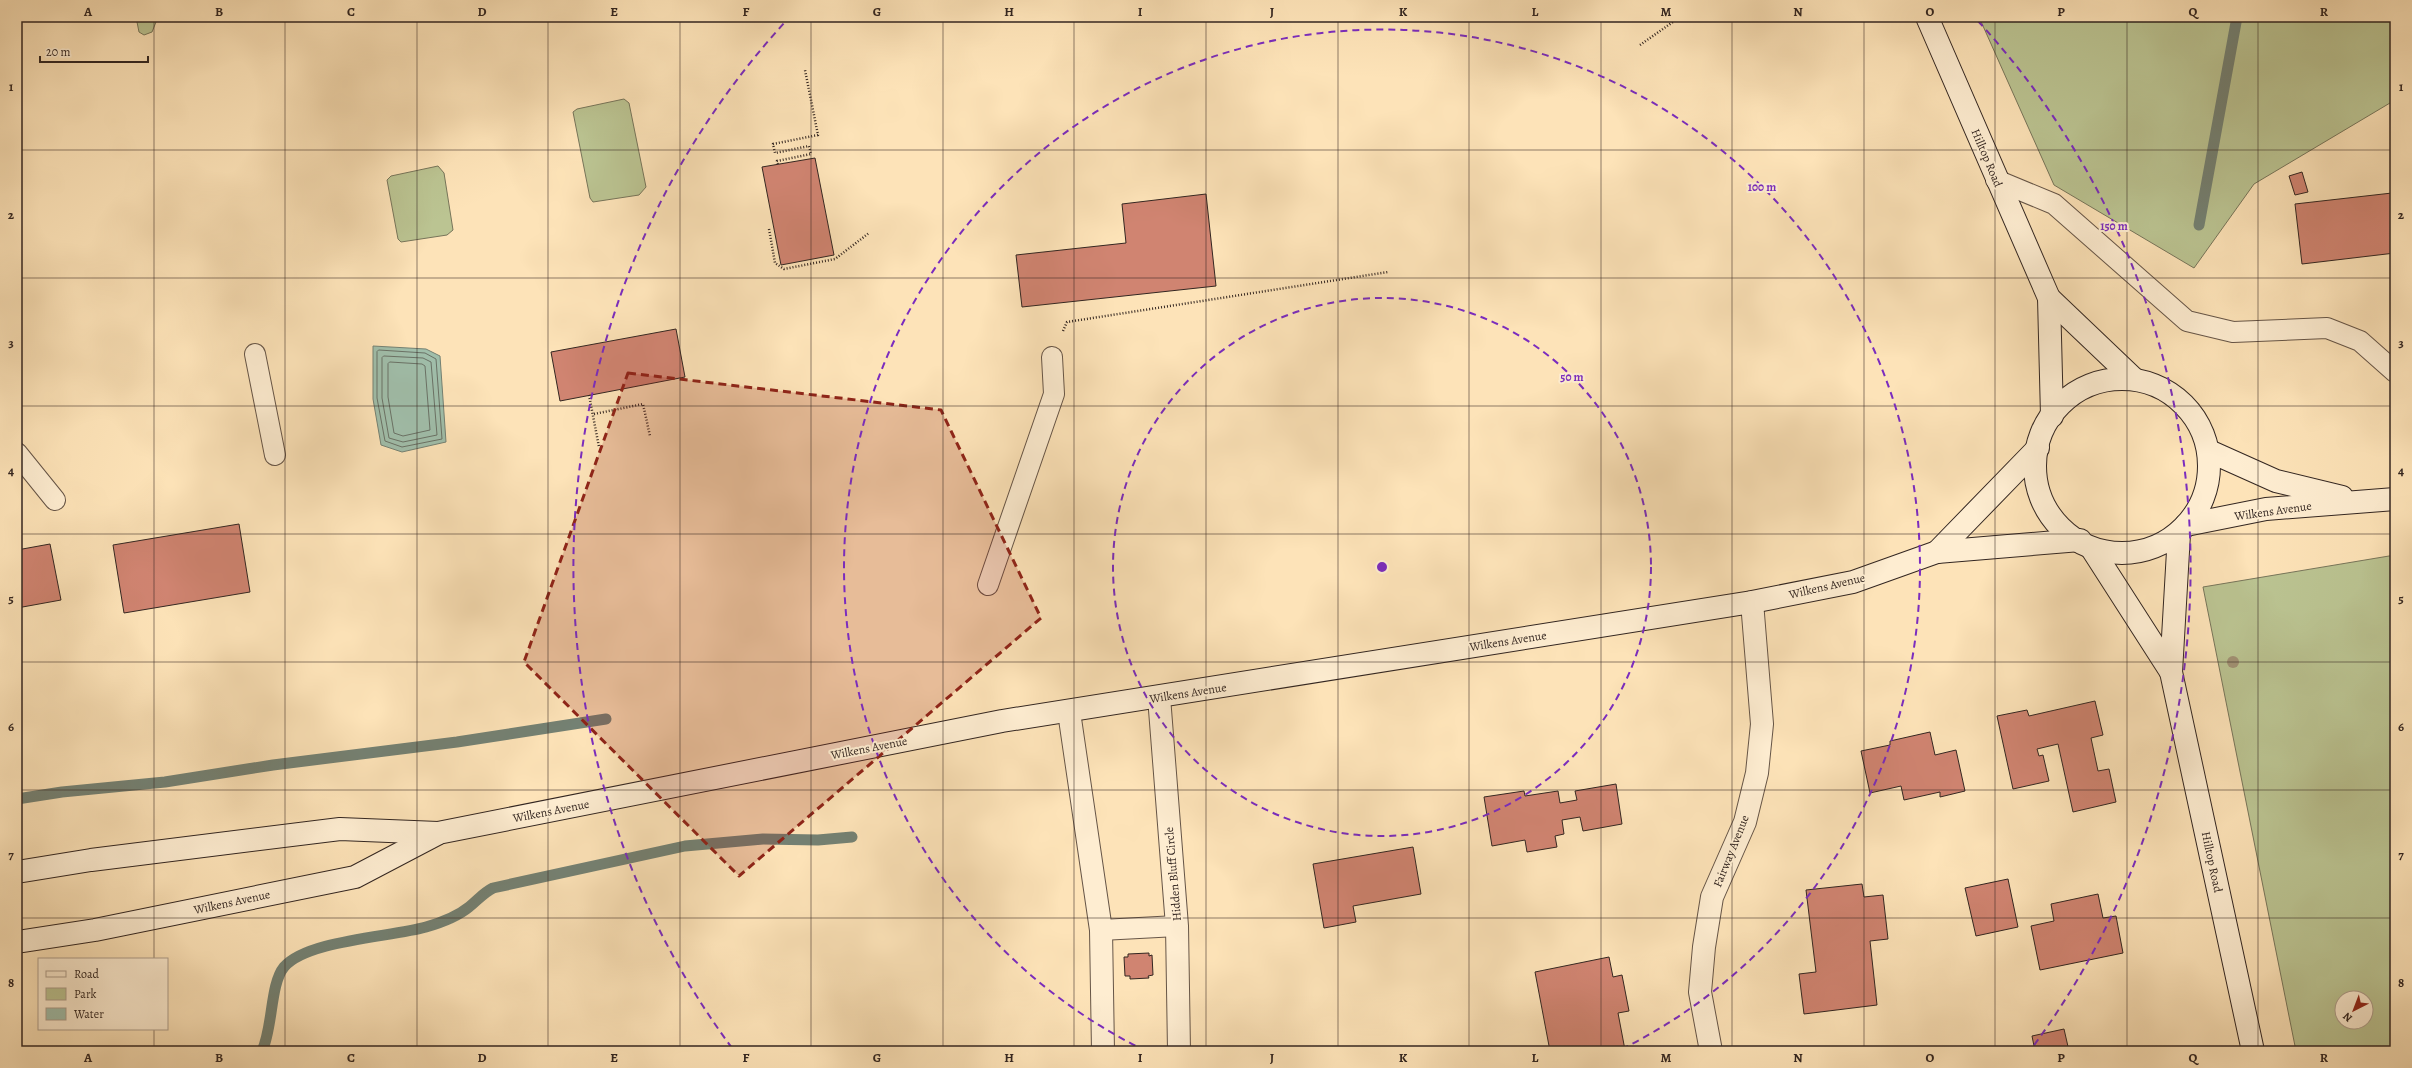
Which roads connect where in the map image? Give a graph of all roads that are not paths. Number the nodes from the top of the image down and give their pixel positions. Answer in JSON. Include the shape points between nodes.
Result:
{"nodes":[{"id":1,"x":1927,"y":17,"type":"edge"},
{"id":2,"x":1996,"y":180,"type":"junction"},
{"id":3,"x":2048,"y":298,"type":"junction"},
{"id":4,"x":255,"y":354,"type":"dead end"},
{"id":5,"x":1052,"y":357,"type":"dead end"},
{"id":6,"x":2395,"y":372,"type":"edge"},
{"id":7,"x":2134,"y":379,"type":"junction"},
{"id":8,"x":2052,"y":416,"type":"junction"},
{"id":9,"x":2038,"y":448,"type":"junction"},
{"id":10,"x":2209,"y":451,"type":"junction"},
{"id":11,"x":17,"y":453,"type":"edge"},
{"id":12,"x":275,"y":455,"type":"dead end"},
{"id":13,"x":2395,"y":499,"type":"edge"},
{"id":14,"x":55,"y":500,"type":"dead end"},
{"id":15,"x":2360,"y":501,"type":"junction"},
{"id":16,"x":2182,"y":530,"type":"junction"},
{"id":17,"x":2086,"y":545,"type":"junction"},
{"id":18,"x":1937,"y":552,"type":"junction"},
{"id":19,"x":988,"y":584,"type":"dead end"},
{"id":20,"x":1752,"y":602,"type":"junction"},
{"id":21,"x":2171,"y":672,"type":"junction"},
{"id":22,"x":1159,"y":697,"type":"junction"},
{"id":23,"x":1069,"y":712,"type":"junction"},
{"id":24,"x":438,"y":833,"type":"junction"},
{"id":25,"x":17,"y":872,"type":"edge"},
{"id":26,"x":1177,"y":926,"type":"junction"},
{"id":27,"x":1101,"y":930,"type":"junction"},
{"id":28,"x":17,"y":942,"type":"edge"},
{"id":29,"x":1103,"y":1051,"type":"edge"},
{"id":30,"x":1179,"y":1051,"type":"edge"},
{"id":31,"x":1711,"y":1051,"type":"edge"},
{"id":32,"x":2253,"y":1051,"type":"edge"}],
"edges":[{"from":1,"to":2,"type":"main road","name":"Hilltop Road"},
{"from":2,"to":3,"type":"main road","name":"Hilltop Road"},
{"from":2,"to":6,"type":"lane","via":[[2054,204],[2187,320],[2233,332],[2326,328],[2360,342]]},
{"from":3,"to":7,"type":"main road","name":"Hilltop Road"},
{"from":3,"to":8,"type":"main road","name":"Hilltop Road"},
{"from":4,"to":12,"type":"lane"},
{"from":5,"to":19,"type":"lane","via":[[1054,394]]},
{"from":7,"to":8,"type":"main road","via":[[2097,382],[2065,399]]},
{"from":7,"to":10,"type":"main road","via":[[2169,391],[2195,417]]},
{"from":8,"to":9,"type":"main road","via":[[2044,426]]},
{"from":9,"to":17,"type":"main road","via":[[2035,458],[2038,492],[2054,522]]},
{"from":9,"to":18,"type":"main road","name":"Wilkens Avenue"},
{"from":10,"to":15,"type":"main road","name":"Wilkens Avenue","via":[[2276,481]]},
{"from":10,"to":16,"type":"main road","via":[[2206,496]]},
{"from":11,"to":14,"type":"lane"},
{"from":13,"to":15,"type":"main road","name":"Wilkens Avenue"},
{"from":15,"to":16,"type":"main road","name":"Wilkens Avenue","via":[[2266,509]]},
{"from":16,"to":17,"type":"main road","name":"Wilkens Avenue","via":[[2138,553]]},
{"from":16,"to":21,"type":"main road","name":"Hilltop Road"},
{"from":17,"to":18,"type":"main road","name":"Wilkens Avenue"},
{"from":17,"to":21,"type":"main road","name":"Hilltop Road"},
{"from":18,"to":20,"type":"main road","name":"Wilkens Avenue","via":[[1853,582]]},
{"from":20,"to":22,"type":"main road","name":"Wilkens Avenue"},
{"from":20,"to":31,"type":"main road","name":"Fairway Avenue","via":[[1762,724],[1757,773],[1745,822],[1712,897],[1704,947],[1700,992]]},
{"from":21,"to":32,"type":"main road","name":"Hilltop Road"},
{"from":22,"to":23,"type":"main road","name":"Wilkens Avenue"},
{"from":22,"to":26,"type":"main road","name":"Hidden Bluff Circle"},
{"from":23,"to":24,"type":"main road","name":"Wilkens Avenue","via":[[1002,721]]},
{"from":23,"to":27,"type":"main road"},
{"from":24,"to":25,"type":"main road","name":"Wilkens Avenue","via":[[340,829],[91,860]]},
{"from":24,"to":28,"type":"main road","name":"Wilkens Avenue","via":[[355,877],[95,930]]},
{"from":26,"to":27,"type":"lane"},
{"from":26,"to":30,"type":"main road","name":"Hidden Bluff Circle"},
{"from":27,"to":29,"type":"main road"}]}
